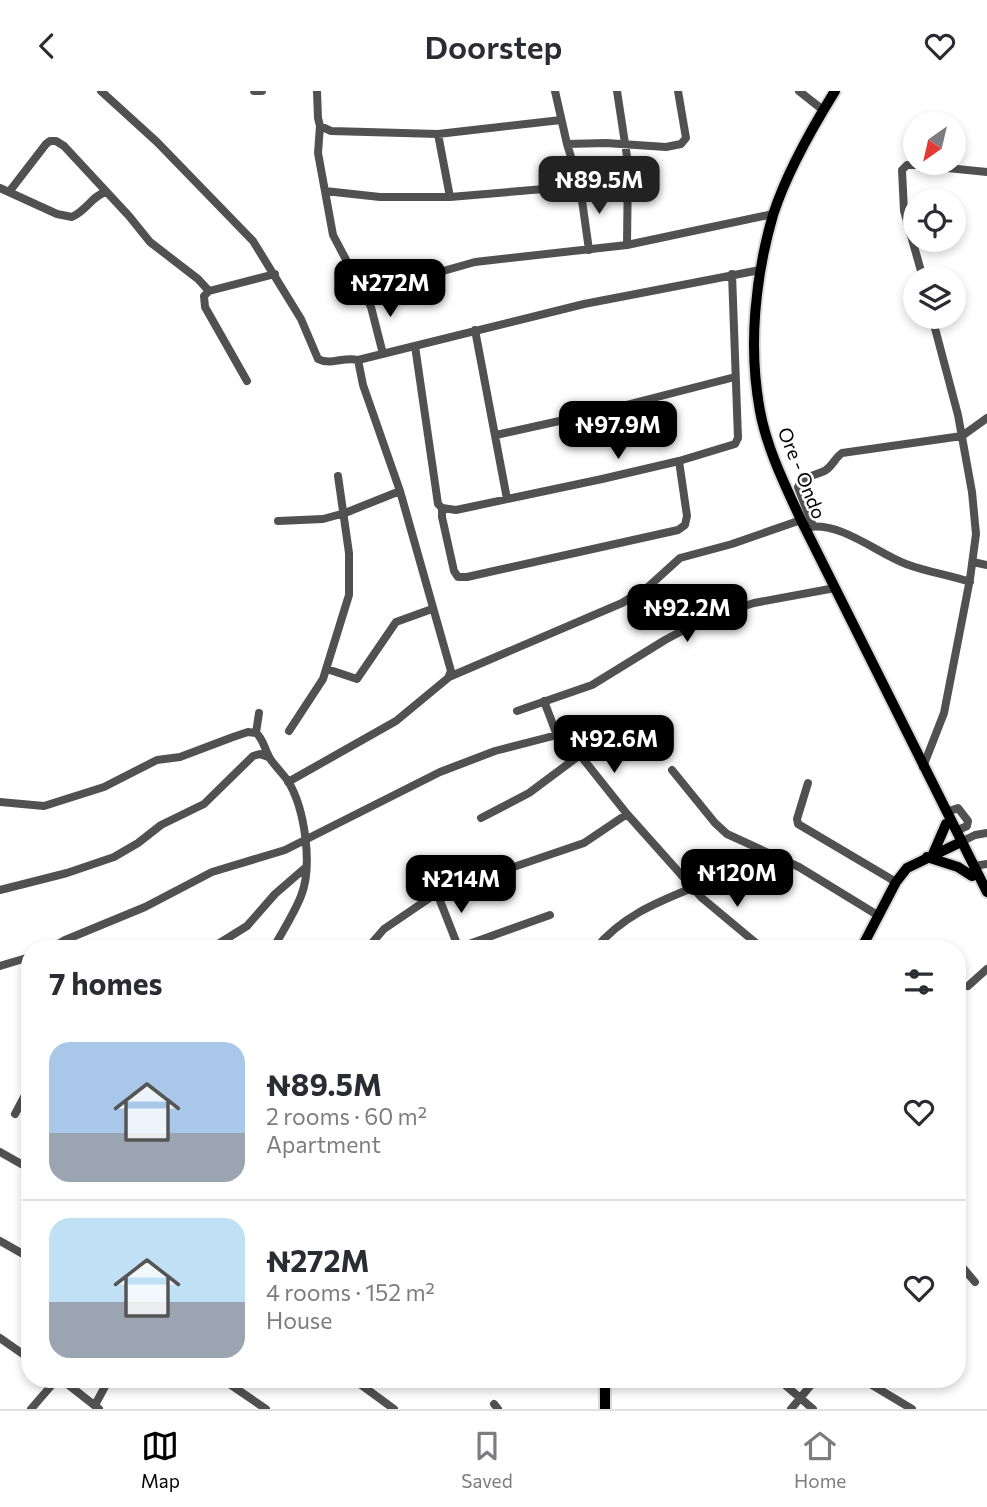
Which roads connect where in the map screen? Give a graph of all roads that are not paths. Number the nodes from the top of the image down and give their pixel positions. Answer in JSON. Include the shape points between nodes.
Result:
{"nodes":[{"id":1,"x":101,"y":91,"type":"edge"},
{"id":2,"x":254,"y":91,"type":"edge"},
{"id":3,"x":262,"y":91,"type":"edge"},
{"id":4,"x":317,"y":91,"type":"edge"},
{"id":5,"x":555,"y":91,"type":"edge"},
{"id":6,"x":617,"y":91,"type":"edge"},
{"id":7,"x":678,"y":91,"type":"edge"},
{"id":8,"x":799,"y":91,"type":"edge"},
{"id":9,"x":835,"y":91,"type":"edge"},
{"id":10,"x":823,"y":110,"type":"junction"},
{"id":11,"x":561,"y":120,"type":"junction"},
{"id":12,"x":320,"y":126,"type":"junction"},
{"id":13,"x":439,"y":134,"type":"junction"},
{"id":14,"x":567,"y":143,"type":"junction"},
{"id":15,"x":624,"y":145,"type":"junction"},
{"id":16,"x":987,"y":172,"type":"edge"},
{"id":17,"x":580,"y":186,"type":"junction"},
{"id":18,"x":0,"y":188,"type":"edge"},
{"id":19,"x":325,"y":191,"type":"junction"},
{"id":20,"x":9,"y":192,"type":"junction"},
{"id":21,"x":106,"y":192,"type":"junction"},
{"id":22,"x":450,"y":197,"type":"junction"},
{"id":23,"x":774,"y":214,"type":"junction"},
{"id":24,"x":627,"y":245,"type":"junction"},
{"id":25,"x":589,"y":250,"type":"junction"},
{"id":26,"x":920,"y":266,"type":"edge"},
{"id":27,"x":760,"y":270,"type":"junction"},
{"id":28,"x":275,"y":274,"type":"junction"},
{"id":29,"x":732,"y":274,"type":"junction"},
{"id":30,"x":209,"y":291,"type":"junction"},
{"id":31,"x":365,"y":293,"type":"junction"},
{"id":32,"x":935,"y":329,"type":"edge"},
{"id":33,"x":475,"y":330,"type":"junction"},
{"id":34,"x":415,"y":346,"type":"junction"},
{"id":35,"x":383,"y":354,"type":"junction"},
{"id":36,"x":358,"y":360,"type":"junction"},
{"id":37,"x":735,"y":377,"type":"junction"},
{"id":38,"x":247,"y":381,"type":"dead end"},
{"id":39,"x":987,"y":418,"type":"edge"},
{"id":40,"x":496,"y":435,"type":"junction"},
{"id":41,"x":962,"y":436,"type":"junction"},
{"id":42,"x":678,"y":461,"type":"junction"},
{"id":43,"x":338,"y":476,"type":"dead end"},
{"id":44,"x":400,"y":491,"type":"junction"},
{"id":45,"x":507,"y":499,"type":"junction"},
{"id":46,"x":442,"y":508,"type":"junction"},
{"id":47,"x":345,"y":513,"type":"junction"},
{"id":48,"x":278,"y":521,"type":"dead end"},
{"id":49,"x":806,"y":525,"type":"junction"},
{"id":50,"x":973,"y":562,"type":"junction"},
{"id":51,"x":987,"y":565,"type":"edge"},
{"id":52,"x":970,"y":582,"type":"junction"},
{"id":53,"x":835,"y":588,"type":"junction"},
{"id":54,"x":432,"y":609,"type":"junction"},
{"id":55,"x":327,"y":669,"type":"junction"},
{"id":56,"x":448,"y":678,"type":"junction"},
{"id":57,"x":544,"y":701,"type":"junction"},
{"id":58,"x":517,"y":711,"type":"dead end"},
{"id":59,"x":258,"y":713,"type":"dead end"},
{"id":60,"x":289,"y":731,"type":"dead end"},
{"id":61,"x":256,"y":733,"type":"junction"},
{"id":62,"x":557,"y":735,"type":"junction"},
{"id":63,"x":580,"y":755,"type":"junction"},
{"id":64,"x":268,"y":757,"type":"junction"},
{"id":65,"x":672,"y":770,"type":"dead end"},
{"id":66,"x":925,"y":770,"type":"junction"},
{"id":67,"x":288,"y":782,"type":"junction"},
{"id":68,"x":808,"y":783,"type":"dead end"},
{"id":69,"x":0,"y":802,"type":"edge"},
{"id":70,"x":627,"y":814,"type":"junction"},
{"id":71,"x":481,"y":818,"type":"dead end"},
{"id":72,"x":987,"y":833,"type":"edge"},
{"id":73,"x":955,"y":835,"type":"junction"},
{"id":74,"x":307,"y":840,"type":"junction"},
{"id":75,"x":930,"y":855,"type":"junction"},
{"id":76,"x":987,"y":864,"type":"edge"},
{"id":77,"x":305,"y":868,"type":"junction"},
{"id":78,"x":973,"y":871,"type":"junction"},
{"id":79,"x":897,"y":882,"type":"junction"},
{"id":80,"x":692,"y":888,"type":"junction"},
{"id":81,"x":0,"y":890,"type":"edge"},
{"id":82,"x":987,"y":892,"type":"edge"},
{"id":83,"x":437,"y":893,"type":"junction"},
{"id":84,"x":987,"y":902,"type":"edge"},
{"id":85,"x":550,"y":915,"type":"dead end"},
{"id":86,"x":878,"y":916,"type":"junction"},
{"id":87,"x":65,"y":940,"type":"edge"},
{"id":88,"x":224,"y":940,"type":"edge"},
{"id":89,"x":278,"y":940,"type":"edge"},
{"id":90,"x":374,"y":940,"type":"edge"},
{"id":91,"x":455,"y":940,"type":"edge"},
{"id":92,"x":480,"y":940,"type":"edge"},
{"id":93,"x":602,"y":940,"type":"edge"},
{"id":94,"x":752,"y":940,"type":"edge"},
{"id":95,"x":866,"y":940,"type":"edge"},
{"id":96,"x":21,"y":960,"type":"edge"},
{"id":97,"x":0,"y":966,"type":"edge"},
{"id":98,"x":987,"y":969,"type":"edge"},
{"id":99,"x":968,"y":986,"type":"dead end"},
{"id":100,"x":21,"y":1103,"type":"edge"},
{"id":101,"x":15,"y":1114,"type":"dead end"},
{"id":102,"x":0,"y":1152,"type":"edge"},
{"id":103,"x":21,"y":1164,"type":"edge"},
{"id":104,"x":0,"y":1241,"type":"edge"},
{"id":105,"x":21,"y":1253,"type":"edge"},
{"id":106,"x":966,"y":1272,"type":"edge"},
{"id":107,"x":975,"y":1282,"type":"dead end"},
{"id":108,"x":0,"y":1338,"type":"edge"},
{"id":109,"x":21,"y":1353,"type":"edge"},
{"id":110,"x":51,"y":1388,"type":"edge"},
{"id":111,"x":71,"y":1388,"type":"edge"},
{"id":112,"x":105,"y":1388,"type":"edge"},
{"id":113,"x":235,"y":1388,"type":"edge"},
{"id":114,"x":365,"y":1388,"type":"edge"},
{"id":115,"x":605,"y":1388,"type":"edge"},
{"id":116,"x":788,"y":1388,"type":"edge"},
{"id":117,"x":808,"y":1388,"type":"edge"},
{"id":118,"x":877,"y":1388,"type":"edge"},
{"id":119,"x":800,"y":1398,"type":"junction"},
{"id":120,"x":97,"y":1407,"type":"edge"},
{"id":121,"x":32,"y":1409,"type":"edge"},
{"id":122,"x":266,"y":1409,"type":"edge"},
{"id":123,"x":394,"y":1409,"type":"edge"},
{"id":124,"x":605,"y":1409,"type":"edge"},
{"id":125,"x":791,"y":1409,"type":"edge"},
{"id":126,"x":813,"y":1409,"type":"edge"},
{"id":127,"x":912,"y":1409,"type":"edge"}],
"edges":[{"from":1,"to":28,"type":"street","via":[[225,209]]},
{"from":2,"to":3,"type":"street"},
{"from":4,"to":12,"type":"street"},
{"from":5,"to":11,"type":"street"},
{"from":6,"to":15,"type":"street"},
{"from":7,"to":15,"type":"street","via":[[684,142],[666,147]]},
{"from":8,"to":10,"type":"street"},
{"from":9,"to":10,"type":"main road","name":"Ore - Ondo"},
{"from":10,"to":23,"type":"main road","name":"Ore - Ondo"},
{"from":11,"to":13,"type":"street"},
{"from":11,"to":14,"type":"street"},
{"from":12,"to":13,"type":"street","via":[[331,131]]},
{"from":12,"to":19,"type":"street","via":[[318,153]]},
{"from":13,"to":22,"type":"street"},
{"from":14,"to":15,"type":"street"},
{"from":14,"to":17,"type":"street"},
{"from":15,"to":24,"type":"street"},
{"from":16,"to":26,"type":"street","via":[[919,165],[902,170],[904,211]]},
{"from":17,"to":22,"type":"street"},
{"from":17,"to":25,"type":"street"},
{"from":18,"to":20,"type":"street"},
{"from":19,"to":22,"type":"street"},
{"from":19,"to":31,"type":"street","via":[[333,235]]},
{"from":20,"to":21,"type":"street","via":[[72,217]]},
{"from":20,"to":21,"type":"street","via":[[50,141],[64,145]]},
{"from":21,"to":30,"type":"street","via":[[150,242]]},
{"from":23,"to":24,"type":"street"},
{"from":23,"to":27,"type":"main road","name":"Ore - Ondo"},
{"from":24,"to":25,"type":"street"},
{"from":25,"to":31,"type":"street","via":[[475,262]]},
{"from":27,"to":29,"type":"street"},
{"from":27,"to":49,"type":"main road","name":"Ore - Ondo","via":[[754,347],[760,413],[778,469]]},
{"from":28,"to":30,"type":"street"},
{"from":28,"to":36,"type":"street","via":[[318,359]]},
{"from":29,"to":33,"type":"street"},
{"from":29,"to":37,"type":"street"},
{"from":30,"to":38,"type":"street","via":[[204,296],[205,307]]},
{"from":31,"to":35,"type":"street"},
{"from":32,"to":41,"type":"street"},
{"from":33,"to":34,"type":"street"},
{"from":33,"to":40,"type":"street"},
{"from":34,"to":35,"type":"street"},
{"from":34,"to":46,"type":"street"},
{"from":35,"to":36,"type":"street"},
{"from":36,"to":44,"type":"street"},
{"from":37,"to":40,"type":"street"},
{"from":37,"to":42,"type":"street","via":[[735,444]]},
{"from":39,"to":41,"type":"street"},
{"from":40,"to":45,"type":"street"},
{"from":41,"to":49,"type":"street","via":[[842,453],[829,468],[797,487]]},
{"from":41,"to":50,"type":"street","via":[[976,534]]},
{"from":42,"to":45,"type":"street"},
{"from":42,"to":46,"type":"street","via":[[687,516],[678,530],[467,577],[458,577],[454,571]]},
{"from":43,"to":47,"type":"street"},
{"from":44,"to":47,"type":"street"},
{"from":44,"to":54,"type":"street"},
{"from":45,"to":46,"type":"street","via":[[456,510]]},
{"from":47,"to":48,"type":"street"},
{"from":47,"to":55,"type":"street","via":[[350,584]]},
{"from":49,"to":52,"type":"street","via":[[822,526],[864,541],[904,563]]},
{"from":49,"to":53,"type":"main road","name":"Ore - Ondo"},
{"from":49,"to":56,"type":"street","via":[[680,558],[629,600]]},
{"from":50,"to":51,"type":"street"},
{"from":50,"to":52,"type":"street"},
{"from":52,"to":66,"type":"street","via":[[944,713]]},
{"from":53,"to":57,"type":"street","via":[[773,598],[706,618],[592,685]]},
{"from":53,"to":66,"type":"main road","name":"Ore - Ondo"},
{"from":54,"to":55,"type":"street","via":[[396,622],[357,679]]},
{"from":54,"to":56,"type":"street","via":[[451,669]]},
{"from":55,"to":60,"type":"street"},
{"from":56,"to":67,"type":"street","via":[[396,720]]},
{"from":57,"to":58,"type":"street"},
{"from":57,"to":62,"type":"street"},
{"from":59,"to":61,"type":"street"},
{"from":61,"to":64,"type":"street"},
{"from":61,"to":69,"type":"street","via":[[157,760],[104,787],[44,806]]},
{"from":62,"to":63,"type":"street"},
{"from":62,"to":74,"type":"street","via":[[447,769]]},
{"from":63,"to":70,"type":"street"},
{"from":63,"to":71,"type":"street","via":[[529,793]]},
{"from":64,"to":67,"type":"street"},
{"from":64,"to":81,"type":"street","via":[[253,756],[204,804],[161,825],[114,857]]},
{"from":65,"to":86,"type":"street","via":[[727,834],[799,867]]},
{"from":66,"to":73,"type":"main road"},
{"from":66,"to":73,"type":"main road"},
{"from":67,"to":74,"type":"street"},
{"from":68,"to":79,"type":"street","via":[[798,824]]},
{"from":70,"to":80,"type":"street"},
{"from":70,"to":83,"type":"street","via":[[584,843]]},
{"from":72,"to":73,"type":"street"},
{"from":73,"to":75,"type":"main road"},
{"from":73,"to":75,"type":"main road"},
{"from":73,"to":78,"type":"main road"},
{"from":74,"to":77,"type":"street"},
{"from":74,"to":87,"type":"street","via":[[212,872],[145,907]]},
{"from":75,"to":78,"type":"main road"},
{"from":75,"to":79,"type":"main road","via":[[907,868]]},
{"from":76,"to":78,"type":"street"},
{"from":77,"to":88,"type":"street","via":[[247,926]]},
{"from":77,"to":89,"type":"street","via":[[301,895]]},
{"from":78,"to":82,"type":"main road"},
{"from":78,"to":84,"type":"main road"},
{"from":79,"to":86,"type":"main road"},
{"from":80,"to":93,"type":"street","via":[[631,915]]},
{"from":80,"to":94,"type":"street"},
{"from":83,"to":90,"type":"street"},
{"from":83,"to":91,"type":"street"},
{"from":85,"to":92,"type":"street"},
{"from":86,"to":95,"type":"main road"},
{"from":96,"to":97,"type":"street"},
{"from":98,"to":99,"type":"street"},
{"from":100,"to":101,"type":"street"},
{"from":102,"to":103,"type":"street"},
{"from":104,"to":105,"type":"street"},
{"from":106,"to":107,"type":"street"},
{"from":108,"to":109,"type":"street"},
{"from":110,"to":121,"type":"street"},
{"from":111,"to":120,"type":"street"},
{"from":112,"to":120,"type":"street"},
{"from":113,"to":122,"type":"street"},
{"from":114,"to":123,"type":"street"},
{"from":115,"to":124,"type":"main road"},
{"from":116,"to":119,"type":"street"},
{"from":117,"to":119,"type":"street"},
{"from":118,"to":127,"type":"street"},
{"from":119,"to":125,"type":"street"},
{"from":119,"to":126,"type":"street"}]}
